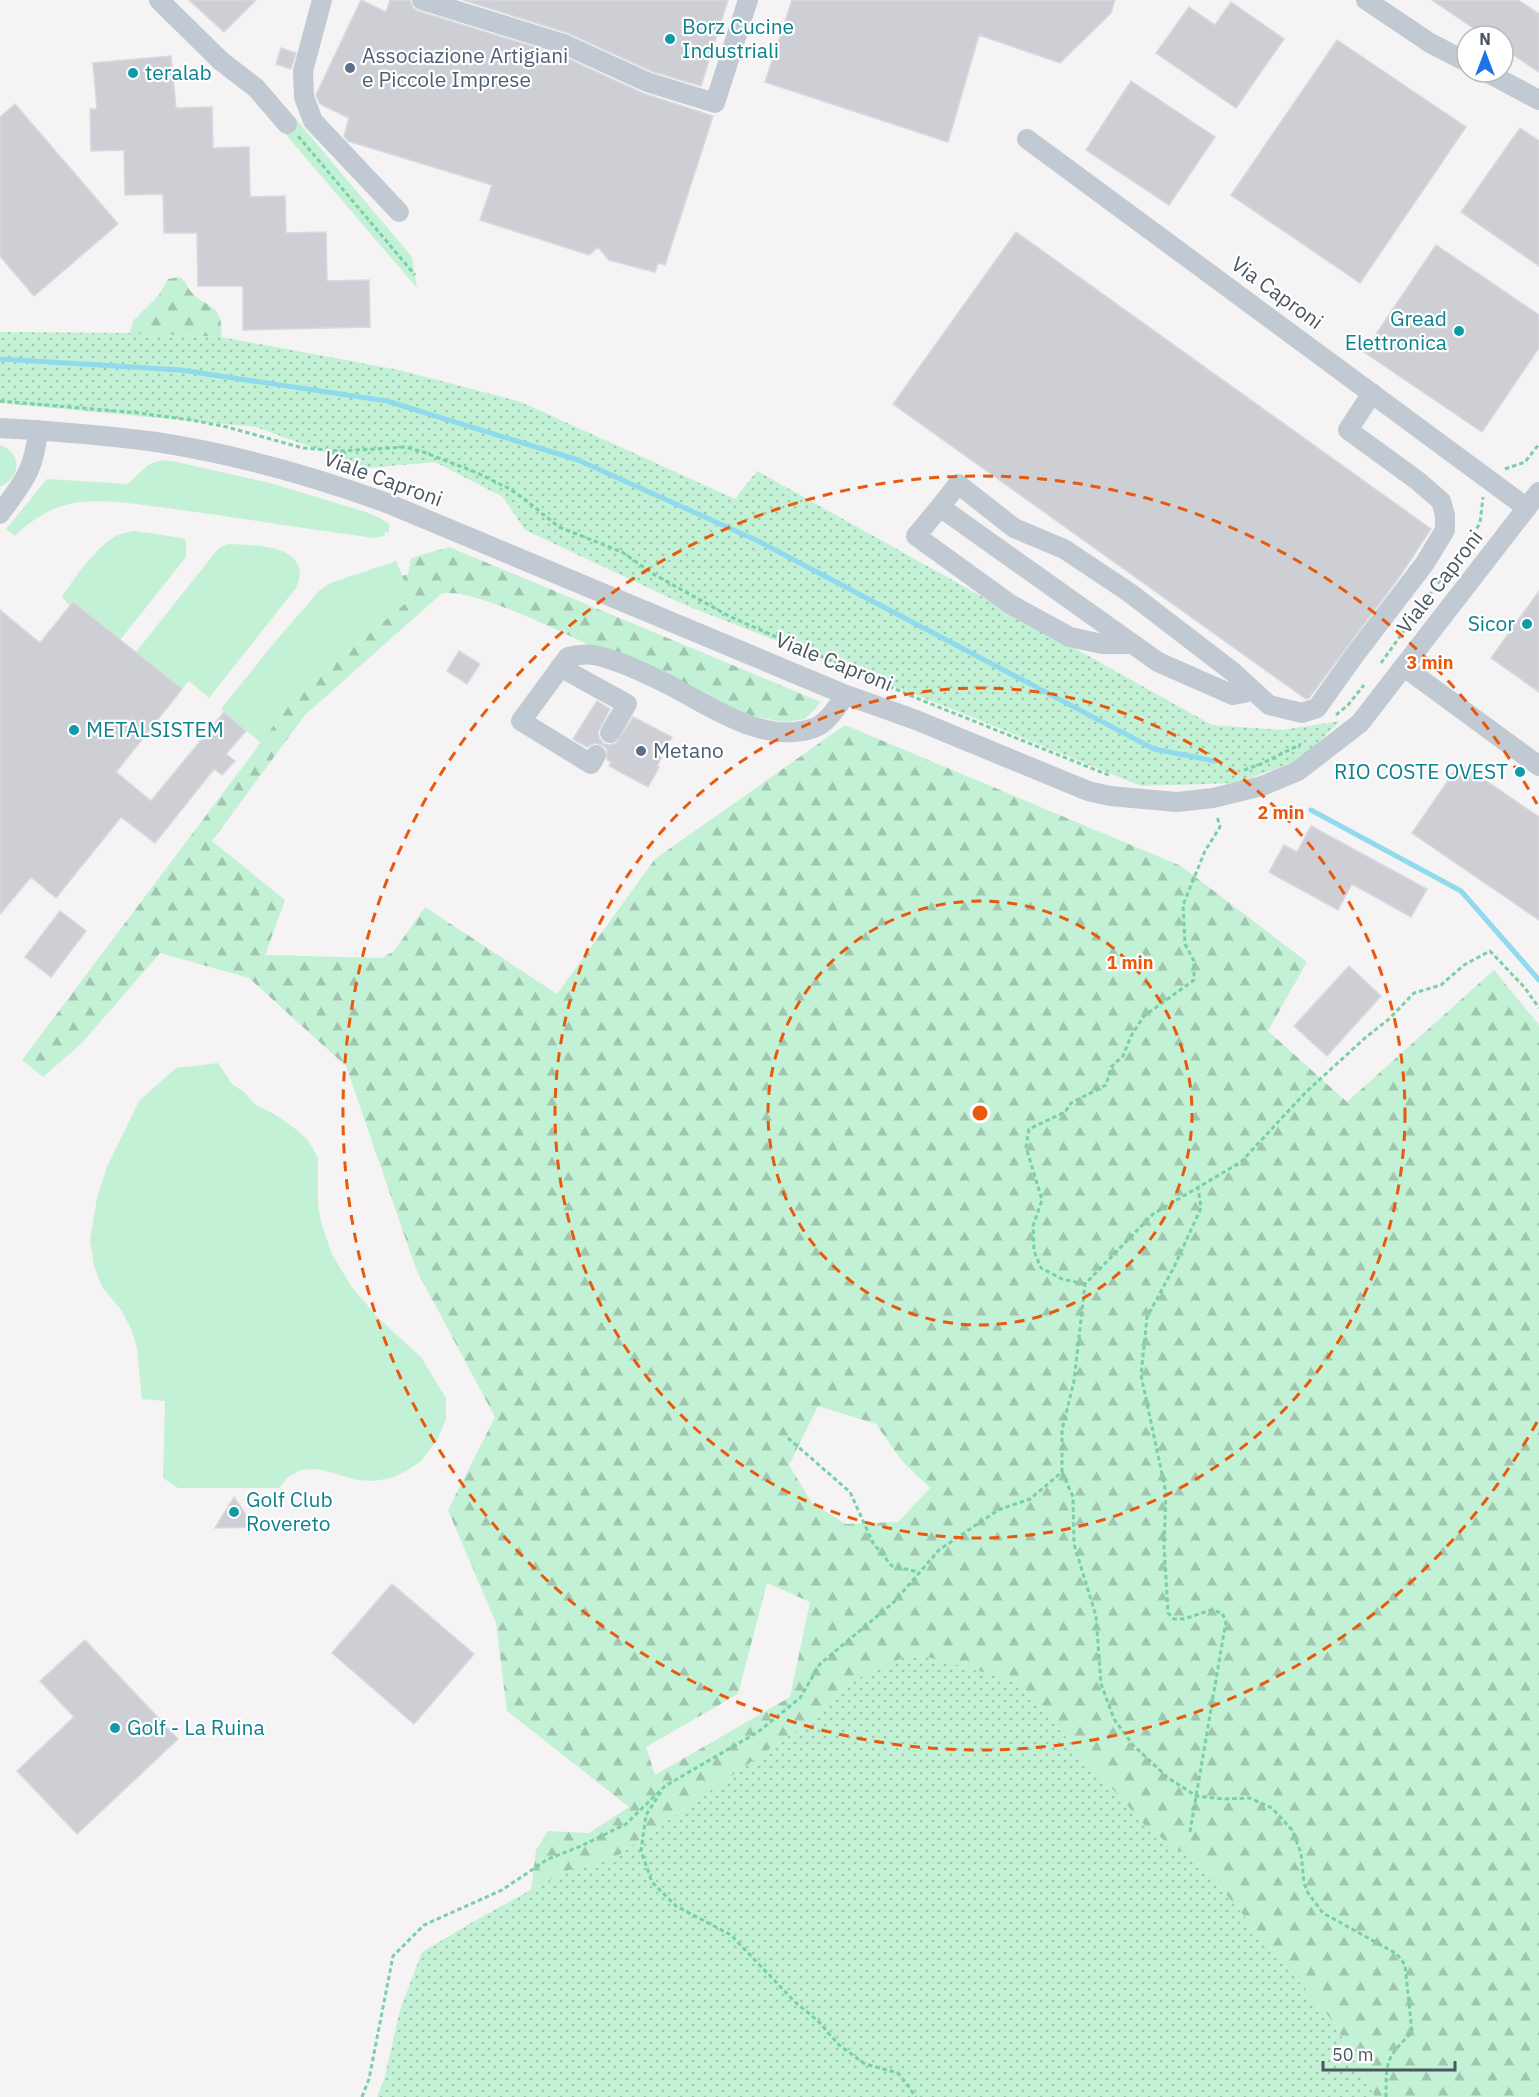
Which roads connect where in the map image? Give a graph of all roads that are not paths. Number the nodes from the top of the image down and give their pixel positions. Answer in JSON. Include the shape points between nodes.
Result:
{"nodes":[{"id":1,"x":159,"y":0,"type":"edge"},
{"id":2,"x":322,"y":0,"type":"edge"},
{"id":3,"x":422,"y":0,"type":"edge"},
{"id":4,"x":748,"y":0,"type":"edge"},
{"id":5,"x":1366,"y":0,"type":"edge"},
{"id":6,"x":1455,"y":56,"type":"edge"},
{"id":7,"x":1509,"y":84,"type":"edge"},
{"id":8,"x":1539,"y":100,"type":"edge"},
{"id":9,"x":287,"y":124,"type":"road end"},
{"id":10,"x":1027,"y":139,"type":"dead end"},
{"id":11,"x":399,"y":212,"type":"dead end"},
{"id":12,"x":1372,"y":393,"type":"junction"},
{"id":13,"x":0,"y":428,"type":"edge"},
{"id":14,"x":38,"y":430,"type":"junction"},
{"id":15,"x":1533,"y":500,"type":"edge"},
{"id":16,"x":940,"y":507,"type":"junction"},
{"id":17,"x":0,"y":514,"type":"edge"},
{"id":18,"x":1131,"y":644,"type":"junction"},
{"id":19,"x":560,"y":667,"type":"junction"},
{"id":20,"x":1404,"y":667,"type":"junction"},
{"id":21,"x":1250,"y":688,"type":"junction"},
{"id":22,"x":846,"y":695,"type":"junction"},
{"id":23,"x":610,"y":733,"type":"dead end"},
{"id":24,"x":596,"y":755,"type":"dead end"},
{"id":25,"x":1539,"y":766,"type":"edge"}],
"edges":[{"from":1,"to":9,"type":"street","via":[[256,88]]},
{"from":2,"to":11,"type":"street","via":[[303,70],[304,97],[313,121]]},
{"from":3,"to":4,"type":"street","via":[[564,44],[647,82],[715,103]]},
{"from":5,"to":6,"type":"street"},
{"from":7,"to":8,"type":"street"},
{"from":10,"to":12,"type":"street","name":"Via Caproni"},
{"from":12,"to":15,"type":"street","name":"Via Caproni"},
{"from":12,"to":21,"type":"street","via":[[1348,430],[1441,501],[1445,530],[1425,563],[1317,708],[1302,713],[1269,705]]},
{"from":13,"to":14,"type":"street","name":"Viale Caproni"},
{"from":14,"to":17,"type":"street","via":[[36,454],[28,475]]},
{"from":14,"to":22,"type":"street","name":"Viale Caproni","via":[[207,451],[342,487]]},
{"from":15,"to":20,"type":"street","name":"Viale Caproni"},
{"from":16,"to":18,"type":"street"},
{"from":16,"to":18,"type":"street","via":[[916,536],[1001,597],[1070,637],[1102,644]]},
{"from":16,"to":21,"type":"street","via":[[958,484],[1014,528],[1064,549],[1130,593]]},
{"from":18,"to":21,"type":"street","via":[[1158,662],[1233,695]]},
{"from":19,"to":22,"type":"street","via":[[568,657],[585,653],[604,657],[680,690],[733,719],[772,731],[815,728],[830,717]]},
{"from":19,"to":23,"type":"street","via":[[627,704]]},
{"from":19,"to":24,"type":"street","via":[[521,721],[591,764]]},
{"from":20,"to":22,"type":"street","name":"Viale Caproni","via":[[1360,723],[1298,771],[1262,786],[1177,802],[1088,791]]},
{"from":20,"to":25,"type":"street"}]}
